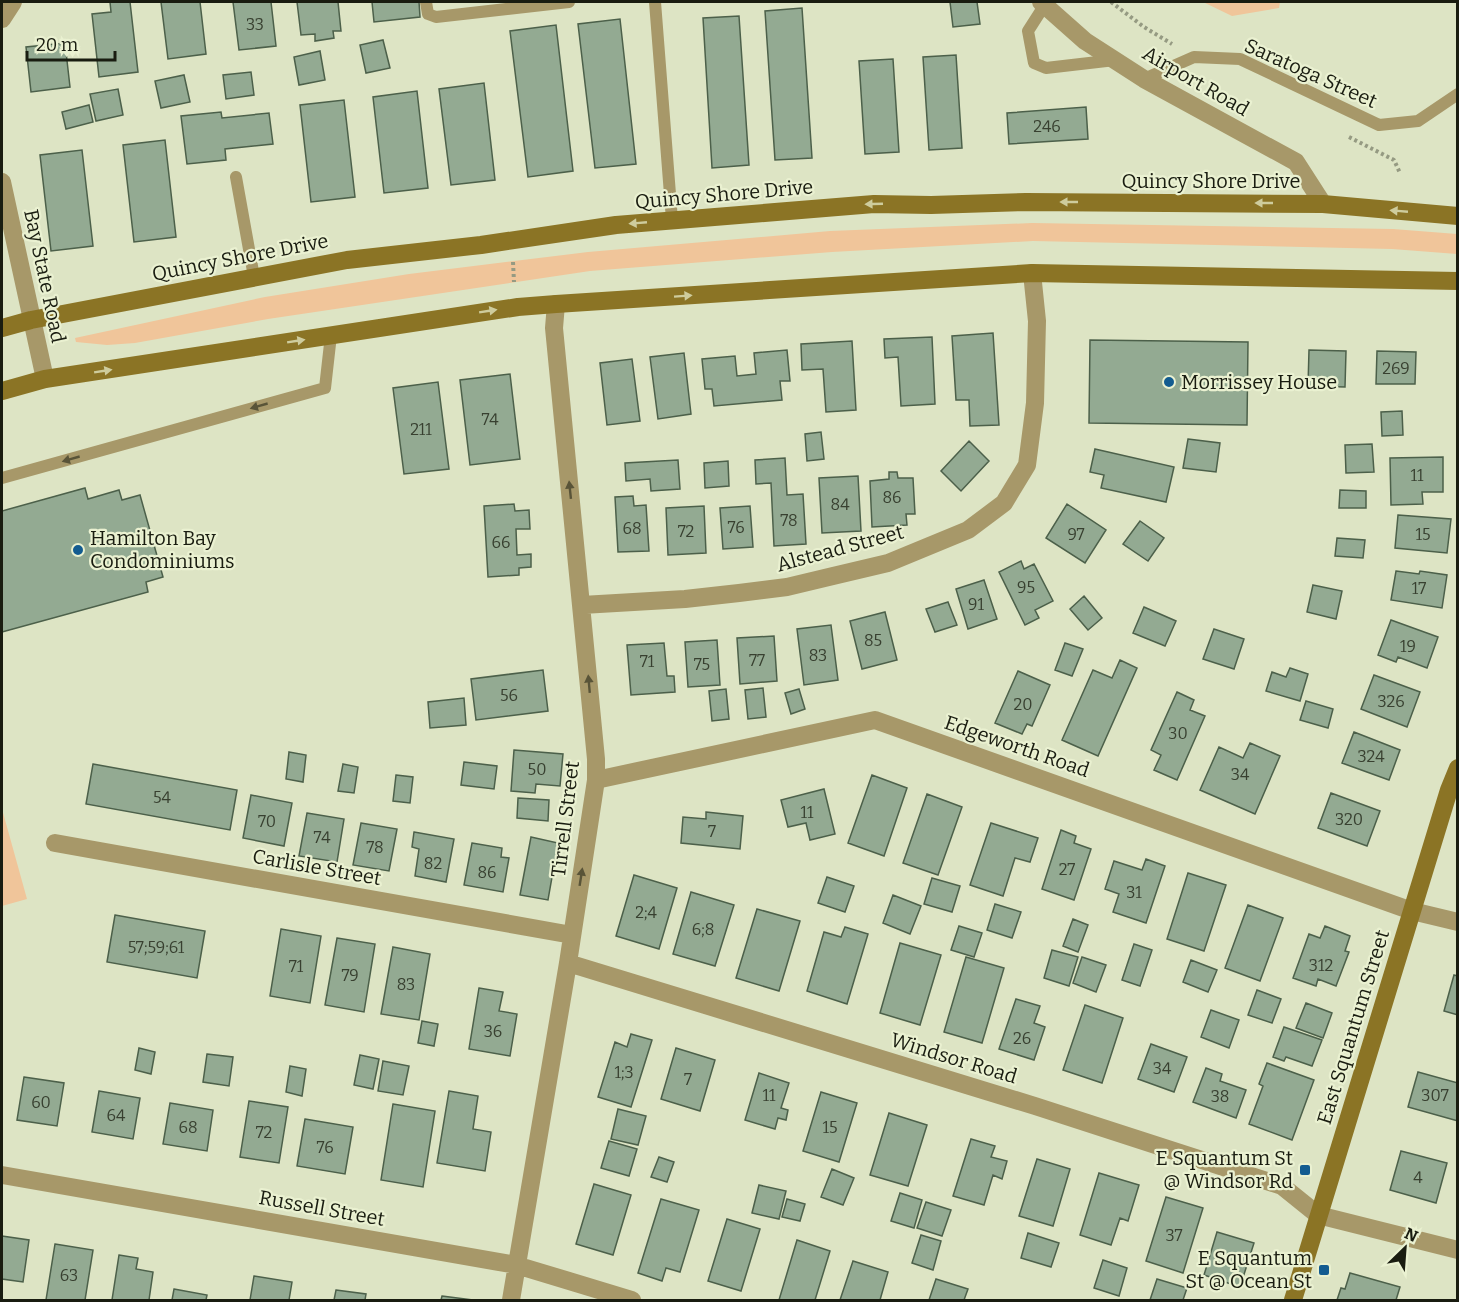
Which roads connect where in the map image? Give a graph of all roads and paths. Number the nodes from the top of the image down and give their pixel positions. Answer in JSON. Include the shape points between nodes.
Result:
{"nodes":[{"id":1,"x":13,"y":2,"type":"edge"},
{"id":2,"x":426,"y":2,"type":"edge"},
{"id":3,"x":569,"y":2,"type":"edge"},
{"id":4,"x":655,"y":2,"type":"edge"},
{"id":5,"x":1042,"y":4,"type":"edge"},
{"id":6,"x":2,"y":19,"type":"edge"},
{"id":7,"x":1115,"y":60,"type":"junction"},
{"id":8,"x":1144,"y":79,"type":"junction"},
{"id":9,"x":1458,"y":94,"type":"edge"},
{"id":10,"x":236,"y":177,"type":"dead end"},
{"id":11,"x":2,"y":188,"type":"edge"},
{"id":12,"x":1323,"y":204,"type":"junction"},
{"id":13,"x":1458,"y":216,"type":"edge"},
{"id":14,"x":672,"y":220,"type":"junction"},
{"id":15,"x":513,"y":261,"type":"dead end"},
{"id":16,"x":1032,"y":273,"type":"junction"},
{"id":17,"x":254,"y":277,"type":"junction"},
{"id":18,"x":1458,"y":281,"type":"edge"},
{"id":19,"x":514,"y":282,"type":"dead end"},
{"id":20,"x":556,"y":304,"type":"junction"},
{"id":21,"x":32,"y":320,"type":"junction"},
{"id":22,"x":2,"y":328,"type":"edge"},
{"id":23,"x":332,"y":335,"type":"junction"},
{"id":24,"x":45,"y":380,"type":"junction"},
{"id":25,"x":2,"y":391,"type":"edge"},
{"id":26,"x":2,"y":478,"type":"edge"},
{"id":27,"x":582,"y":605,"type":"junction"},
{"id":28,"x":1458,"y":768,"type":"edge"},
{"id":29,"x":596,"y":780,"type":"junction"},
{"id":30,"x":55,"y":843,"type":"dead end"},
{"id":31,"x":1412,"y":911,"type":"junction"},
{"id":32,"x":1458,"y":922,"type":"edge"},
{"id":33,"x":572,"y":935,"type":"junction"},
{"id":34,"x":568,"y":963,"type":"junction"},
{"id":35,"x":2,"y":1174,"type":"edge"},
{"id":36,"x":1318,"y":1215,"type":"junction"},
{"id":37,"x":1458,"y":1250,"type":"edge"},
{"id":38,"x":516,"y":1265,"type":"junction"},
{"id":39,"x":511,"y":1300,"type":"edge"},
{"id":40,"x":632,"y":1300,"type":"edge"},
{"id":41,"x":1293,"y":1300,"type":"edge"}],
"edges":[{"from":1,"to":6,"type":"street"},
{"from":2,"to":3,"type":"lane","via":[[428,14],[436,16]]},
{"from":4,"to":14,"type":"lane"},
{"from":5,"to":7,"type":"street","name":"Airport Road","via":[[1085,41]]},
{"from":5,"to":7,"type":"lane","via":[[1028,31],[1034,63],[1046,69]]},
{"from":7,"to":8,"type":"street","name":"Airport Road"},
{"from":8,"to":9,"type":"lane","name":"Saratoga Street","via":[[1194,57],[1240,59],[1379,125],[1418,121]]},
{"from":8,"to":12,"type":"street","name":"Airport Road","via":[[1296,162]]},
{"from":10,"to":17,"type":"lane"},
{"from":11,"to":21,"type":"street","name":"Bay State Road"},
{"from":13,"to":12,"type":"main road","name":"Quincy Shore Drive","one_way":true},
{"from":12,"to":14,"type":"main road","name":"Quincy Shore Drive","one_way":true,"via":[[874,204]]},
{"from":14,"to":17,"type":"main road","name":"Quincy Shore Drive","one_way":true,"via":[[347,260]]},
{"from":15,"to":19,"type":"path"},
{"from":16,"to":18,"type":"main road"},
{"from":20,"to":16,"type":"main road","one_way":true},
{"from":16,"to":27,"type":"street","name":"Alstead Street","via":[[1037,321],[1035,403],[1026,465],[1004,503],[968,530],[888,563],[787,587],[685,599]]},
{"from":17,"to":21,"type":"main road","name":"Quincy Shore Drive"},
{"from":23,"to":20,"type":"main road","one_way":true},
{"from":27,"to":20,"type":"street","name":"Tirrell Street","one_way":true,"via":[[555,340]]},
{"from":21,"to":22,"type":"main road","name":"Quincy Shore Drive"},
{"from":21,"to":24,"type":"street","name":"Bay State Road"},
{"from":24,"to":23,"type":"main road","one_way":true},
{"from":23,"to":26,"type":"lane","one_way":true,"via":[[325,388]]},
{"from":24,"to":25,"type":"main road"},
{"from":29,"to":27,"type":"street","name":"Tirrell Street","one_way":true},
{"from":28,"to":31,"type":"main road","name":"East Squantum Street"},
{"from":29,"to":31,"type":"street","name":"Edgeworth Road","via":[[875,720]]},
{"from":33,"to":29,"type":"street","name":"Tirrell Street","one_way":true},
{"from":30,"to":33,"type":"street","name":"Carlisle Street"},
{"from":31,"to":32,"type":"street","name":"Edgeworth Road"},
{"from":31,"to":36,"type":"main road","name":"East Squantum Street"},
{"from":33,"to":34,"type":"street","name":"Tirrell Street"},
{"from":34,"to":36,"type":"street","name":"Windsor Road","via":[[1282,1186]]},
{"from":34,"to":38,"type":"street","name":"Tirrell Street"},
{"from":35,"to":38,"type":"street","name":"Russell Street"},
{"from":36,"to":37,"type":"street"},
{"from":36,"to":41,"type":"main road","name":"East Squantum Street"},
{"from":38,"to":39,"type":"street","name":"Tirrell Street"},
{"from":38,"to":40,"type":"street","name":"Russell Street"}]}
